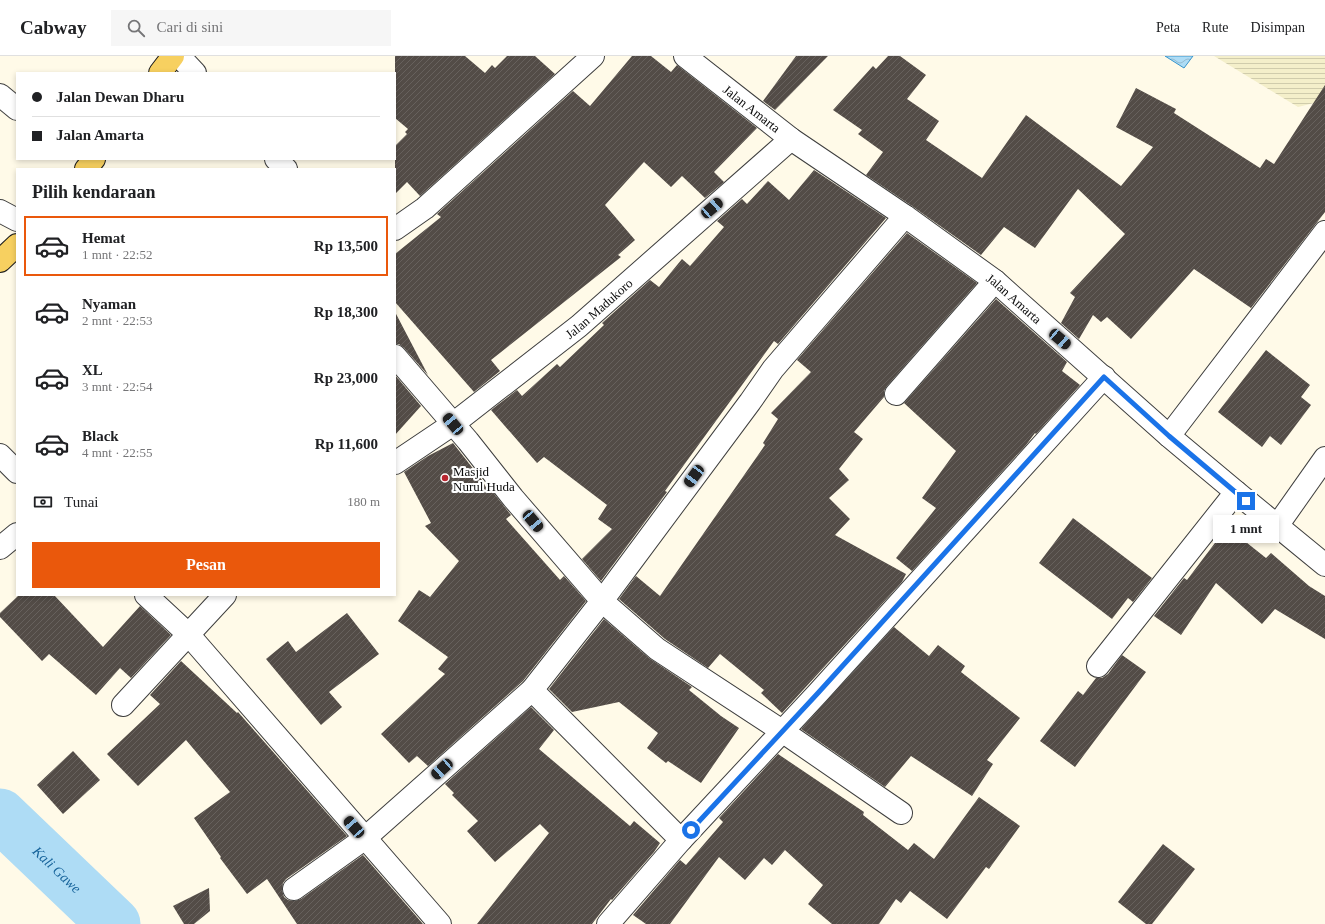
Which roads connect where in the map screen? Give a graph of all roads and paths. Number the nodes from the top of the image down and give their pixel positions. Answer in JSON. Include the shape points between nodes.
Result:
{"nodes":[{"id":1,"x":173,"y":56,"type":"edge"},
{"id":2,"x":178,"y":56,"type":"edge"},
{"id":3,"x":593,"y":56,"type":"edge"},
{"id":4,"x":685,"y":56,"type":"edge"},
{"id":5,"x":161,"y":72,"type":"edge"},
{"id":6,"x":194,"y":72,"type":"edge"},
{"id":7,"x":0,"y":95,"type":"edge"},
{"id":8,"x":16,"y":108,"type":"edge"},
{"id":9,"x":791,"y":139,"type":"junction"},
{"id":10,"x":277,"y":160,"type":"edge"},
{"id":11,"x":285,"y":168,"type":"edge"},
{"id":12,"x":0,"y":211,"type":"edge"},
{"id":13,"x":905,"y":216,"type":"junction"},
{"id":14,"x":16,"y":219,"type":"edge"},
{"id":15,"x":396,"y":228,"type":"edge"},
{"id":16,"x":1325,"y":232,"type":"edge"},
{"id":17,"x":16,"y":246,"type":"edge"},
{"id":18,"x":0,"y":262,"type":"edge"},
{"id":19,"x":995,"y":281,"type":"junction"},
{"id":20,"x":396,"y":357,"type":"edge"},
{"id":21,"x":1104,"y":377,"type":"junction"},
{"id":22,"x":896,"y":394,"type":"dead end"},
{"id":23,"x":453,"y":424,"type":"junction"},
{"id":24,"x":1169,"y":436,"type":"junction"},
{"id":25,"x":0,"y":455,"type":"edge"},
{"id":26,"x":1325,"y":458,"type":"edge"},
{"id":27,"x":396,"y":462,"type":"edge"},
{"id":28,"x":16,"y":471,"type":"edge"},
{"id":29,"x":1236,"y":492,"type":"junction"},
{"id":30,"x":1276,"y":526,"type":"junction"},
{"id":31,"x":16,"y":535,"type":"edge"},
{"id":32,"x":0,"y":548,"type":"edge"},
{"id":33,"x":1325,"y":565,"type":"edge"},
{"id":34,"x":147,"y":596,"type":"edge"},
{"id":35,"x":223,"y":596,"type":"edge"},
{"id":36,"x":602,"y":601,"type":"junction"},
{"id":37,"x":188,"y":634,"type":"junction"},
{"id":38,"x":1098,"y":666,"type":"dead end"},
{"id":39,"x":532,"y":690,"type":"junction"},
{"id":40,"x":123,"y":705,"type":"dead end"},
{"id":41,"x":782,"y":731,"type":"junction"},
{"id":42,"x":901,"y":813,"type":"dead end"},
{"id":43,"x":364,"y":839,"type":"junction"},
{"id":44,"x":681,"y":840,"type":"junction"},
{"id":45,"x":294,"y":889,"type":"dead end"},
{"id":46,"x":440,"y":924,"type":"edge"},
{"id":47,"x":608,"y":924,"type":"edge"}],
"edges":[{"from":1,"to":5,"type":"main road"},
{"from":2,"to":6,"type":"street"},
{"from":3,"to":15,"type":"street","via":[[425,208]]},
{"from":4,"to":9,"type":"street","name":"Jalan Amarta"},
{"from":7,"to":8,"type":"street"},
{"from":9,"to":13,"type":"street","name":"Jalan Amarta"},
{"from":9,"to":23,"type":"street","name":"Jalan Madukoro","via":[[579,326]]},
{"from":10,"to":11,"type":"street"},
{"from":12,"to":14,"type":"street"},
{"from":13,"to":19,"type":"street","name":"Jalan Amarta"},
{"from":13,"to":36,"type":"street","via":[[773,369]]},
{"from":16,"to":24,"type":"street"},
{"from":17,"to":18,"type":"main road"},
{"from":19,"to":21,"type":"street","name":"Jalan Amarta"},
{"from":19,"to":22,"type":"street"},
{"from":20,"to":23,"type":"street"},
{"from":21,"to":24,"type":"street","name":"Jalan Amarta"},
{"from":21,"to":41,"type":"street"},
{"from":23,"to":27,"type":"street","name":"Jalan Madukoro"},
{"from":23,"to":36,"type":"street"},
{"from":24,"to":29,"type":"street","name":"Jalan Amarta"},
{"from":25,"to":28,"type":"street"},
{"from":26,"to":30,"type":"street"},
{"from":29,"to":30,"type":"street","name":"Jalan Amarta"},
{"from":29,"to":38,"type":"street"},
{"from":30,"to":33,"type":"street","name":"Jalan Amarta"},
{"from":31,"to":32,"type":"street"},
{"from":34,"to":37,"type":"street"},
{"from":35,"to":37,"type":"street"},
{"from":36,"to":39,"type":"street"},
{"from":36,"to":41,"type":"street","via":[[657,649]]},
{"from":37,"to":40,"type":"street"},
{"from":37,"to":43,"type":"street"},
{"from":39,"to":43,"type":"street"},
{"from":39,"to":44,"type":"street"},
{"from":41,"to":42,"type":"street"},
{"from":41,"to":44,"type":"street"},
{"from":43,"to":45,"type":"street"},
{"from":43,"to":46,"type":"street"},
{"from":44,"to":47,"type":"street"}]}
